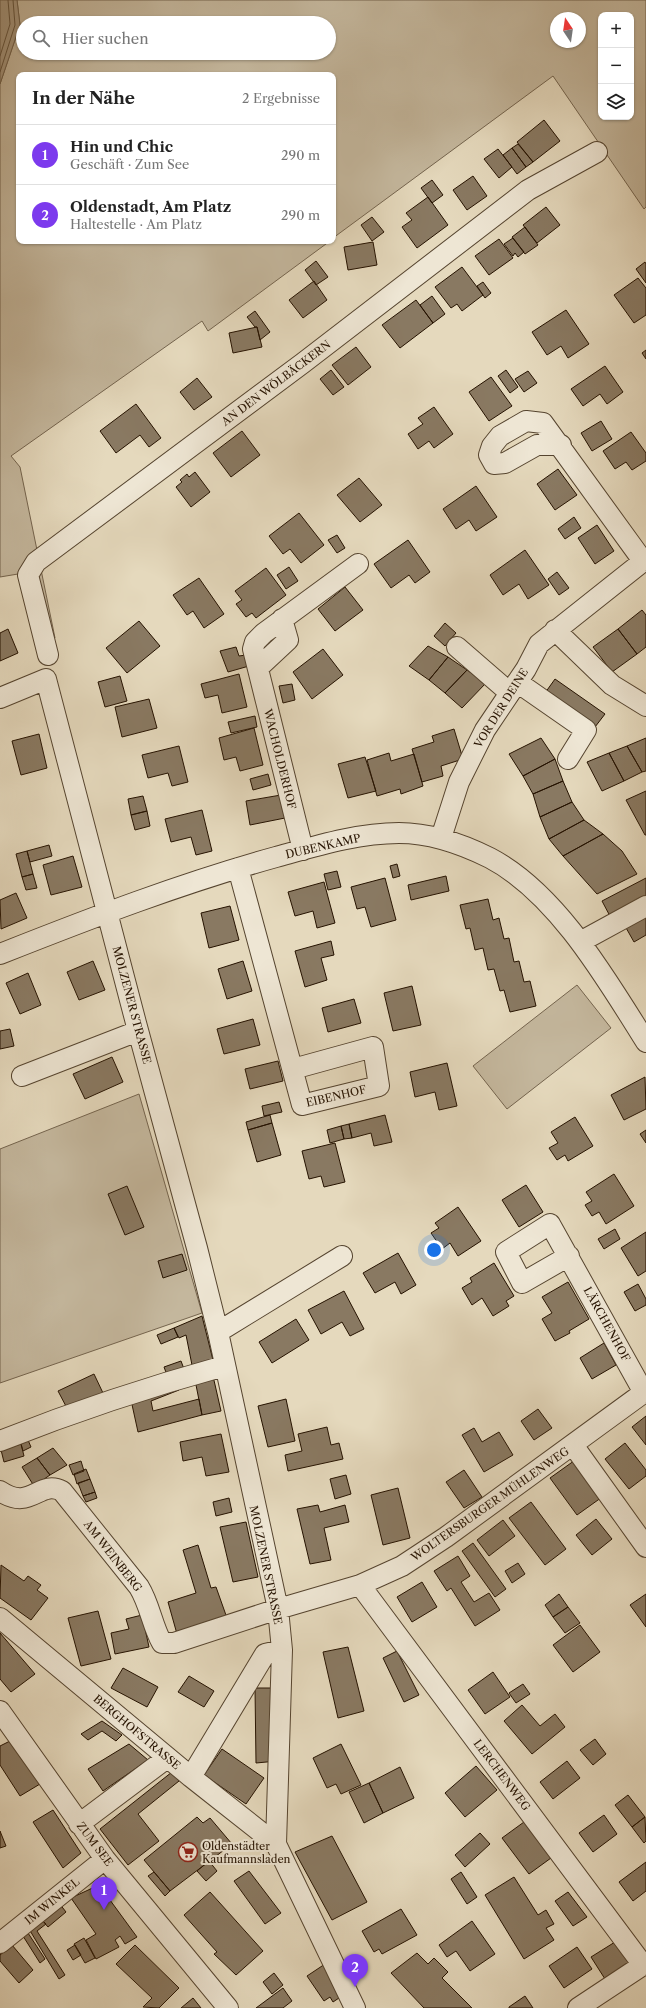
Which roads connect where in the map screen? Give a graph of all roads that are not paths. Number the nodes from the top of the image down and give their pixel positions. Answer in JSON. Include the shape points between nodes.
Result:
{"nodes":[{"id":1,"x":597,"y":152,"type":"dead end"},
{"id":2,"x":561,"y":445,"type":"dead end"},
{"id":3,"x":645,"y":560,"type":"edge"},
{"id":4,"x":358,"y":564,"type":"dead end"},
{"id":5,"x":555,"y":630,"type":"junction"},
{"id":6,"x":457,"y":647,"type":"dead end"},
{"id":7,"x":48,"y":655,"type":"dead end"},
{"id":8,"x":513,"y":687,"type":"junction"},
{"id":9,"x":0,"y":698,"type":"edge"},
{"id":10,"x":646,"y":706,"type":"edge"},
{"id":11,"x":568,"y":759,"type":"dead end"},
{"id":12,"x":441,"y":838,"type":"junction"},
{"id":13,"x":303,"y":850,"type":"junction"},
{"id":14,"x":238,"y":868,"type":"junction"},
{"id":15,"x":646,"y":906,"type":"edge"},
{"id":16,"x":107,"y":911,"type":"junction"},
{"id":17,"x":580,"y":942,"type":"junction"},
{"id":18,"x":0,"y":954,"type":"edge"},
{"id":19,"x":138,"y":1031,"type":"junction"},
{"id":20,"x":646,"y":1042,"type":"edge"},
{"id":21,"x":292,"y":1069,"type":"dead end"},
{"id":22,"x":22,"y":1076,"type":"dead end"},
{"id":23,"x":342,"y":1256,"type":"dead end"},
{"id":24,"x":569,"y":1256,"type":"dead end"},
{"id":25,"x":218,"y":1332,"type":"junction"},
{"id":26,"x":224,"y":1366,"type":"junction"},
{"id":27,"x":645,"y":1392,"type":"edge"},
{"id":28,"x":0,"y":1442,"type":"edge"},
{"id":29,"x":573,"y":1445,"type":"junction"},
{"id":30,"x":0,"y":1491,"type":"edge"},
{"id":31,"x":646,"y":1547,"type":"edge"},
{"id":32,"x":360,"y":1586,"type":"junction"},
{"id":33,"x":278,"y":1609,"type":"junction"},
{"id":34,"x":0,"y":1618,"type":"edge"},
{"id":35,"x":282,"y":1650,"type":"junction"},
{"id":36,"x":0,"y":1711,"type":"edge"},
{"id":37,"x":167,"y":1758,"type":"junction"},
{"id":38,"x":191,"y":1777,"type":"junction"},
{"id":39,"x":79,"y":1824,"type":"junction"},
{"id":40,"x":276,"y":1844,"type":"junction"},
{"id":41,"x":105,"y":1858,"type":"junction"},
{"id":42,"x":0,"y":1943,"type":"edge"},
{"id":43,"x":645,"y":1964,"type":"edge"},
{"id":44,"x":228,"y":2008,"type":"edge"},
{"id":45,"x":355,"y":2008,"type":"edge"},
{"id":46,"x":578,"y":2008,"type":"edge"}],
"edges":[{"from":1,"to":7,"type":"street","name":"AN DEN WÖLBÄCKERN","via":[[528,190],[303,363],[36,562],[28,575]]},
{"from":2,"to":3,"type":"street","name":"VOR DER DEINE"},
{"from":3,"to":5,"type":"street","name":"VOR DER DEINE"},
{"from":4,"to":13,"type":"street","name":"WACHOLDERHOF","via":[[282,619],[288,640],[258,668]]},
{"from":5,"to":8,"type":"street","name":"VOR DER DEINE","via":[[539,644]]},
{"from":5,"to":10,"type":"street","via":[[612,685]]},
{"from":6,"to":8,"type":"street"},
{"from":8,"to":11,"type":"street","via":[[586,730]]},
{"from":8,"to":12,"type":"street","name":"VOR DER DEINE","via":[[485,730],[459,782]]},
{"from":9,"to":16,"type":"street","name":"MOLZENER STRASSE","via":[[46,679]]},
{"from":12,"to":13,"type":"street","name":"DUBENKAMP","via":[[392,834],[356,837]]},
{"from":12,"to":17,"type":"street","name":"DUBENKAMP","via":[[492,859],[516,876],[538,893]]},
{"from":13,"to":14,"type":"street","name":"DUBENKAMP"},
{"from":14,"to":16,"type":"street","name":"DUBENKAMP"},
{"from":14,"to":21,"type":"street"},
{"from":15,"to":17,"type":"street"},
{"from":16,"to":18,"type":"street","name":"DUBENKAMP"},
{"from":16,"to":19,"type":"street","name":"MOLZENER STRASSE"},
{"from":17,"to":20,"type":"street","name":"DUBENKAMP"},
{"from":19,"to":22,"type":"street"},
{"from":19,"to":25,"type":"street","name":"MOLZENER STRASSE"},
{"from":23,"to":25,"type":"street"},
{"from":24,"to":27,"type":"street","name":"LÄRCHENHOF"},
{"from":25,"to":26,"type":"street","name":"MOLZENER STRASSE"},
{"from":26,"to":28,"type":"street","via":[[182,1377],[54,1420]]},
{"from":26,"to":33,"type":"street","name":"MOLZENER STRASSE"},
{"from":27,"to":29,"type":"street","name":"WOLTERSBURGER MÜHLENWEG"},
{"from":29,"to":31,"type":"street"},
{"from":29,"to":32,"type":"street","name":"WOLTERSBURGER MÜHLENWEG","via":[[446,1537],[402,1566]]},
{"from":30,"to":33,"type":"street","name":"AM WEINBERG","via":[[21,1499],[54,1487],[62,1491],[139,1587],[162,1643],[174,1643]]},
{"from":32,"to":33,"type":"street","name":"WOLTERSBURGER MÜHLENWEG"},
{"from":32,"to":43,"type":"street","name":"LERCHENWEG"},
{"from":33,"to":35,"type":"street","name":"MOLZENER STRASSE"},
{"from":34,"to":37,"type":"street","name":"BERGHOFSTRASSE"},
{"from":35,"to":38,"type":"street","via":[[265,1654]]},
{"from":35,"to":40,"type":"street","name":"MOLZENER STRASSE"},
{"from":36,"to":39,"type":"street","name":"ZUM SEE"},
{"from":37,"to":38,"type":"street","name":"BERGHOFSTRASSE"},
{"from":37,"to":39,"type":"street"},
{"from":38,"to":40,"type":"street","name":"BERGHOFSTRASSE"},
{"from":39,"to":41,"type":"street","name":"ZUM SEE"},
{"from":40,"to":45,"type":"street","name":"MOLZENER STRASSE"},
{"from":41,"to":42,"type":"street","name":"IM WINKEL"},
{"from":41,"to":44,"type":"street","name":"ZUM SEE"},
{"from":43,"to":46,"type":"street"}]}
